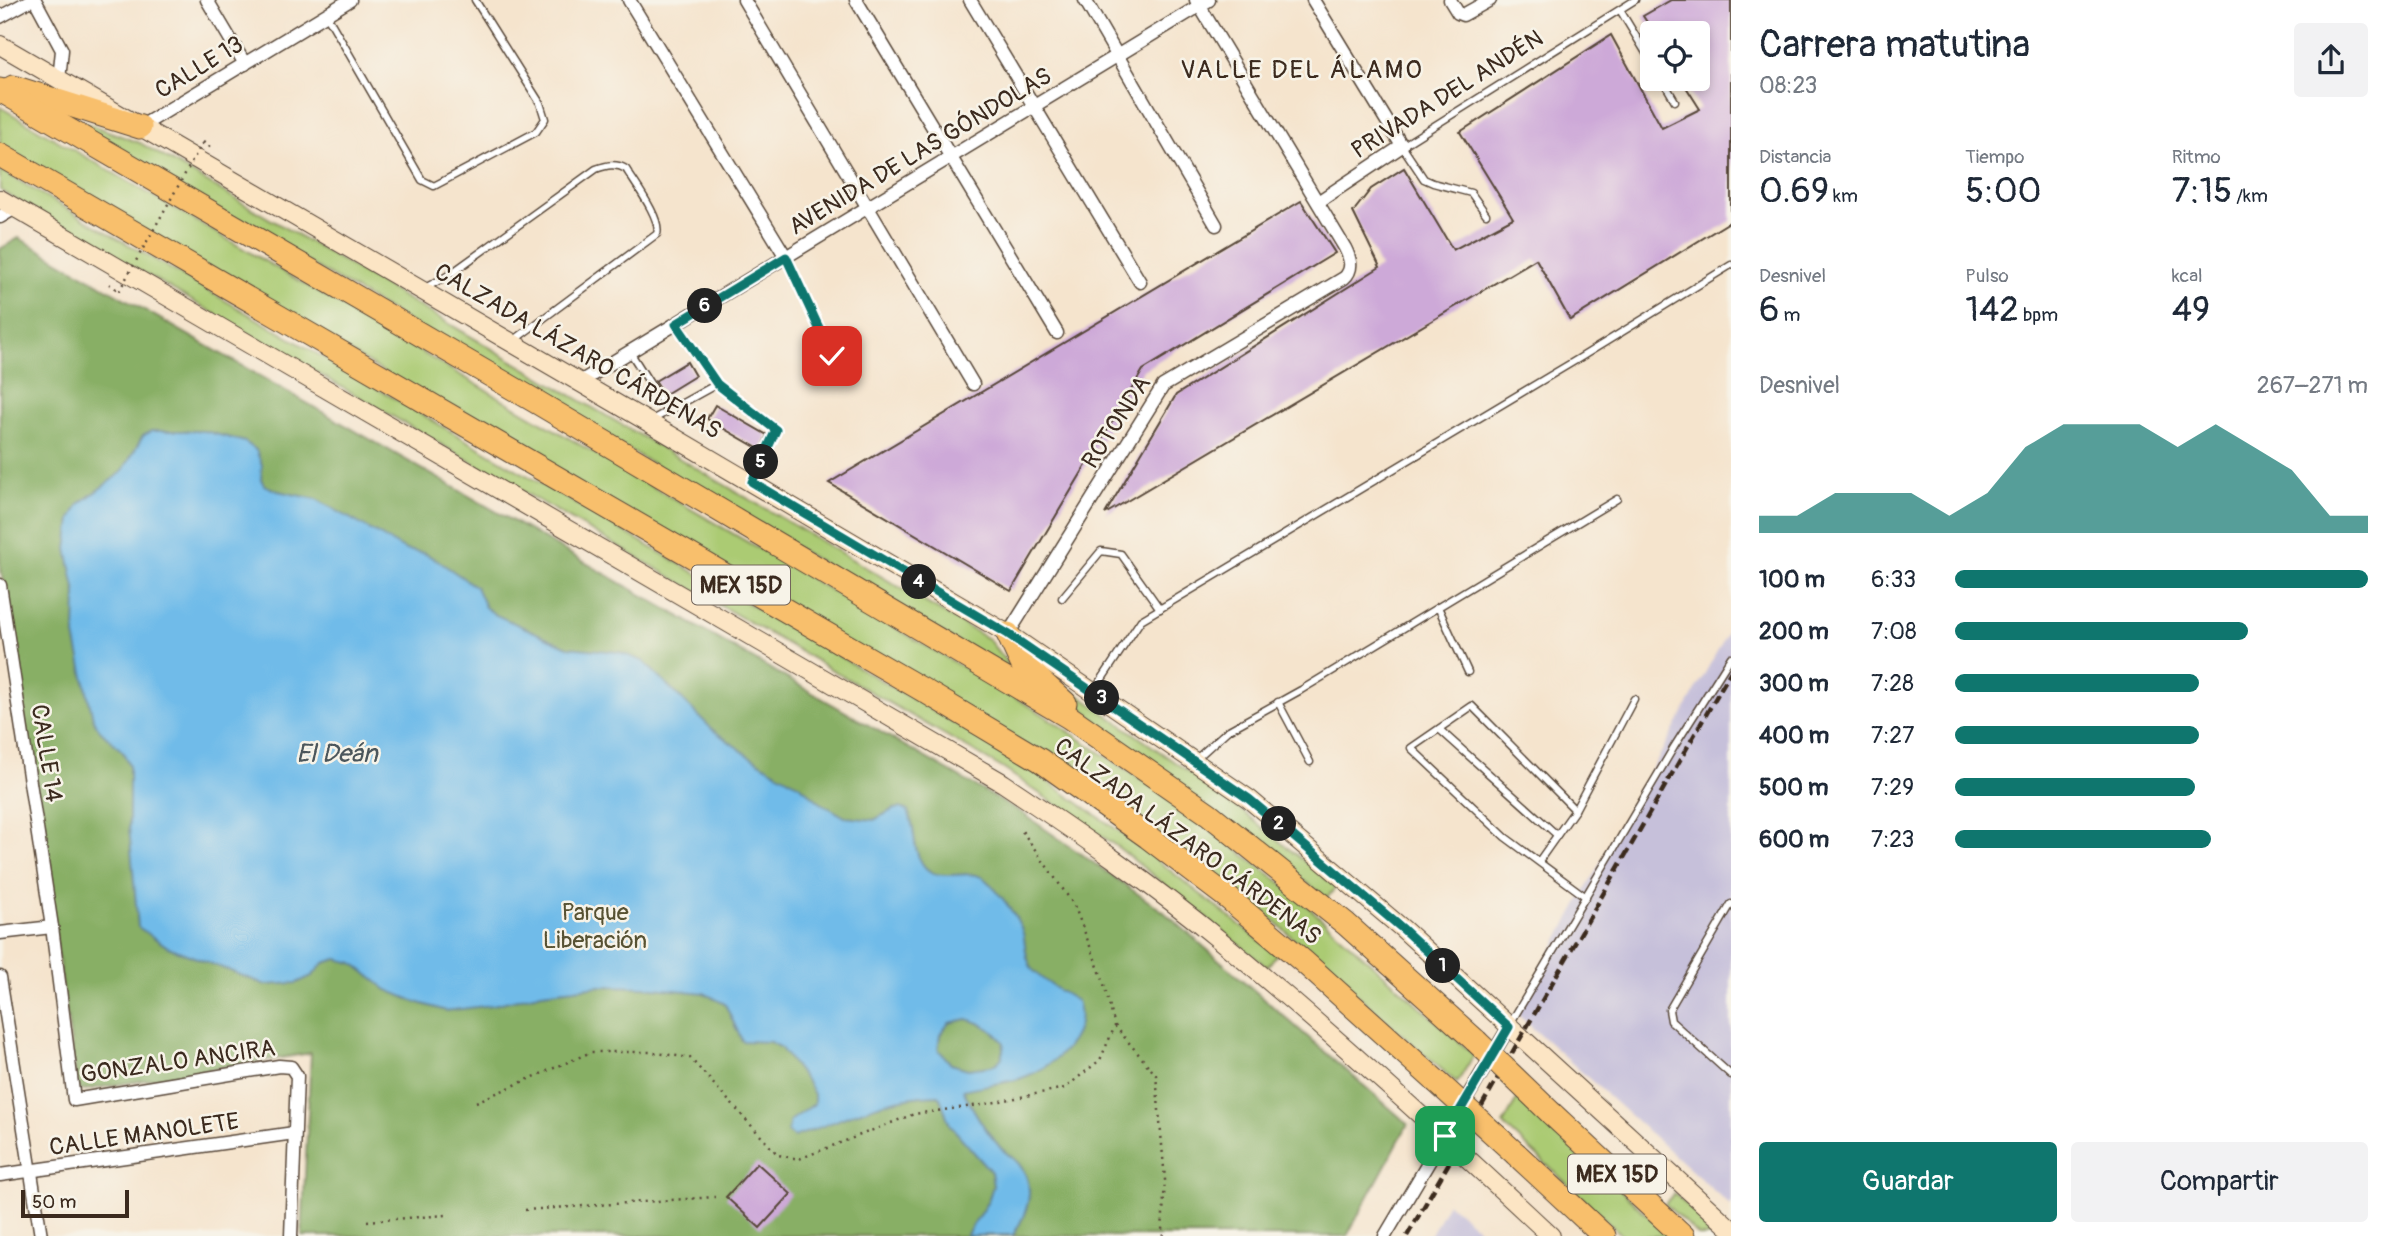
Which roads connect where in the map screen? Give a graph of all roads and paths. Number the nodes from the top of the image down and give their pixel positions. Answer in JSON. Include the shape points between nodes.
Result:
{"nodes":[{"id":1,"x":33,"y":0,"type":"edge"},
{"id":2,"x":207,"y":0,"type":"edge"},
{"id":3,"x":351,"y":0,"type":"edge"},
{"id":4,"x":475,"y":0,"type":"edge"},
{"id":5,"x":629,"y":0,"type":"edge"},
{"id":6,"x":744,"y":0,"type":"edge"},
{"id":7,"x":856,"y":0,"type":"edge"},
{"id":8,"x":970,"y":0,"type":"edge"},
{"id":9,"x":1085,"y":0,"type":"edge"},
{"id":10,"x":1313,"y":0,"type":"edge"},
{"id":11,"x":1450,"y":0,"type":"edge"},
{"id":12,"x":1490,"y":0,"type":"edge"},
{"id":13,"x":1635,"y":0,"type":"edge"},
{"id":14,"x":1202,"y":2,"type":"edge"},
{"id":15,"x":1469,"y":8,"type":"edge"},
{"id":16,"x":1620,"y":10,"type":"junction"},
{"id":17,"x":326,"y":15,"type":"junction"},
{"id":18,"x":0,"y":17,"type":"edge"},
{"id":19,"x":1640,"y":43,"type":"edge"},
{"id":20,"x":0,"y":45,"type":"edge"},
{"id":21,"x":1119,"y":55,"type":"junction"},
{"id":22,"x":245,"y":64,"type":"junction"},
{"id":23,"x":59,"y":80,"type":"junction"},
{"id":24,"x":0,"y":83,"type":"edge"},
{"id":25,"x":0,"y":90,"type":"edge"},
{"id":26,"x":1669,"y":91,"type":"edge"},
{"id":27,"x":1675,"y":102,"type":"dead end"},
{"id":28,"x":1034,"y":106,"type":"junction"},
{"id":29,"x":141,"y":127,"type":"junction"},
{"id":30,"x":1402,"y":146,"type":"junction"},
{"id":31,"x":216,"y":150,"type":"dead end"},
{"id":32,"x":0,"y":155,"type":"edge"},
{"id":33,"x":950,"y":157,"type":"junction"},
{"id":34,"x":1318,"y":202,"type":"junction"},
{"id":35,"x":868,"y":207,"type":"junction"},
{"id":36,"x":5,"y":208,"type":"edge"},
{"id":37,"x":1486,"y":214,"type":"dead end"},
{"id":38,"x":1216,"y":225,"type":"dead end"},
{"id":39,"x":786,"y":257,"type":"junction"},
{"id":40,"x":1731,"y":265,"type":"edge"},
{"id":41,"x":1140,"y":282,"type":"dead end"},
{"id":42,"x":109,"y":284,"type":"dead end"},
{"id":43,"x":421,"y":290,"type":"junction"},
{"id":44,"x":676,"y":324,"type":"junction"},
{"id":45,"x":1057,"y":333,"type":"dead end"},
{"id":46,"x":511,"y":342,"type":"junction"},
{"id":47,"x":629,"y":352,"type":"junction"},
{"id":48,"x":832,"y":356,"type":"dead end"},
{"id":49,"x":580,"y":382,"type":"junction"},
{"id":50,"x":717,"y":384,"type":"junction"},
{"id":51,"x":973,"y":384,"type":"dead end"},
{"id":52,"x":668,"y":412,"type":"junction"},
{"id":53,"x":648,"y":422,"type":"junction"},
{"id":54,"x":752,"y":482,"type":"junction"},
{"id":55,"x":1617,"y":499,"type":"dead end"},
{"id":56,"x":0,"y":585,"type":"edge"},
{"id":57,"x":1062,"y":598,"type":"dead end"},
{"id":58,"x":1438,"y":607,"type":"junction"},
{"id":59,"x":1160,"y":609,"type":"junction"},
{"id":60,"x":1008,"y":634,"type":"junction"},
{"id":61,"x":1731,"y":657,"type":"edge"},
{"id":62,"x":1468,"y":672,"type":"dead end"},
{"id":63,"x":1093,"y":692,"type":"junction"},
{"id":64,"x":1634,"y":699,"type":"dead end"},
{"id":65,"x":1278,"y":702,"type":"junction"},
{"id":66,"x":1439,"y":729,"type":"junction"},
{"id":67,"x":1117,"y":750,"type":"junction"},
{"id":68,"x":1194,"y":761,"type":"junction"},
{"id":69,"x":1310,"y":762,"type":"dead end"},
{"id":70,"x":1575,"y":810,"type":"junction"},
{"id":71,"x":1022,"y":831,"type":"dead end"},
{"id":72,"x":1557,"y":835,"type":"junction"},
{"id":73,"x":1539,"y":862,"type":"junction"},
{"id":74,"x":1586,"y":897,"type":"junction"},
{"id":75,"x":1731,"y":904,"type":"edge"},
{"id":76,"x":52,"y":927,"type":"junction"},
{"id":77,"x":0,"y":933,"type":"edge"},
{"id":78,"x":0,"y":977,"type":"edge"},
{"id":79,"x":1115,"y":1026,"type":"junction"},
{"id":80,"x":1509,"y":1027,"type":"junction"},
{"id":81,"x":1731,"y":1075,"type":"edge"},
{"id":82,"x":476,"y":1102,"type":"dead end"},
{"id":83,"x":294,"y":1133,"type":"junction"},
{"id":84,"x":1445,"y":1136,"type":"junction"},
{"id":85,"x":29,"y":1171,"type":"junction"},
{"id":86,"x":0,"y":1175,"type":"edge"},
{"id":87,"x":715,"y":1197,"type":"dead end"},
{"id":88,"x":525,"y":1210,"type":"dead end"},
{"id":89,"x":447,"y":1215,"type":"dead end"},
{"id":90,"x":367,"y":1221,"type":"dead end"},
{"id":91,"x":1731,"y":1229,"type":"edge"},
{"id":92,"x":41,"y":1236,"type":"edge"},
{"id":93,"x":291,"y":1236,"type":"edge"},
{"id":94,"x":1164,"y":1236,"type":"edge"},
{"id":95,"x":1385,"y":1236,"type":"edge"},
{"id":96,"x":1551,"y":1236,"type":"edge"},
{"id":97,"x":1604,"y":1236,"type":"edge"},
{"id":98,"x":1683,"y":1236,"type":"edge"}],
"edges":[{"from":1,"to":18,"type":"street"},
{"from":1,"to":23,"type":"street","via":[[62,51]]},
{"from":2,"to":22,"type":"street"},
{"from":3,"to":17,"type":"street","name":"CALLE 13"},
{"from":4,"to":17,"type":"lane","via":[[540,103],[545,119],[536,132],[438,186],[422,180]]},
{"from":5,"to":39,"type":"street"},
{"from":6,"to":35,"type":"street"},
{"from":7,"to":33,"type":"street"},
{"from":8,"to":28,"type":"street"},
{"from":9,"to":21,"type":"street"},
{"from":10,"to":30,"type":"street"},
{"from":11,"to":15,"type":"street","via":[[1458,13]]},
{"from":12,"to":15,"type":"street"},
{"from":13,"to":16,"type":"lane","name":"PRIVADA DEL ANDÉN"},
{"from":14,"to":21,"type":"street","name":"AVENIDA DE LAS GÓNDOLAS"},
{"from":14,"to":34,"type":"street"},
{"from":16,"to":19,"type":"lane"},
{"from":16,"to":30,"type":"lane","name":"PRIVADA DEL ANDÉN"},
{"from":17,"to":22,"type":"street","name":"CALLE 13"},
{"from":20,"to":23,"type":"main road","name":"CALZADA LÁZARO CÁRDENAS"},
{"from":21,"to":28,"type":"street","name":"AVENIDA DE LAS GÓNDOLAS"},
{"from":21,"to":38,"type":"street"},
{"from":22,"to":29,"type":"street","name":"CALLE 13"},
{"from":23,"to":29,"type":"main road","name":"CALZADA LÁZARO CÁRDENAS"},
{"from":24,"to":29,"type":"highway"},
{"from":25,"to":67,"type":"highway","name":"CALZADA LÁZARO CÁRDENAS","number":"MEX 15D","via":[[909,620]]},
{"from":26,"to":27,"type":"lane"},
{"from":28,"to":33,"type":"street","name":"AVENIDA DE LAS GÓNDOLAS"},
{"from":28,"to":41,"type":"street"},
{"from":29,"to":43,"type":"main road","name":"CALZADA LÁZARO CÁRDENAS"},
{"from":30,"to":34,"type":"street","name":"PRIVADA DEL ANDÉN"},
{"from":30,"to":37,"type":"lane","via":[[1424,179],[1471,193]]},
{"from":31,"to":42,"type":"path","bridge":true,"via":[[203,142],[120,290]]},
{"from":32,"to":97,"type":"highway","name":"CALZADA LÁZARO CÁRDENAS","number":"MEX 15D","bridge":true,"via":[[1040,760],[1227,897]]},
{"from":33,"to":35,"type":"street","name":"AVENIDA DE LAS GÓNDOLAS"},
{"from":33,"to":45,"type":"street"},
{"from":34,"to":60,"type":"street","name":"ROTONDA","via":[[1350,257],[1344,278],[1163,386]]},
{"from":35,"to":39,"type":"street","name":"AVENIDA DE LAS GÓNDOLAS"},
{"from":35,"to":51,"type":"street"},
{"from":36,"to":84,"type":"main road","via":[[1003,783],[1099,848],[1222,942]]},
{"from":39,"to":44,"type":"street","name":"AVENIDA DE LAS GÓNDOLAS"},
{"from":39,"to":48,"type":"lane"},
{"from":40,"to":59,"type":"lane"},
{"from":43,"to":46,"type":"main road","name":"CALZADA LÁZARO CÁRDENAS"},
{"from":43,"to":46,"type":"lane","via":[[449,275],[596,169],[606,165],[626,169],[657,220],[657,234]]},
{"from":44,"to":47,"type":"street","name":"AVENIDA DE LAS GÓNDOLAS"},
{"from":44,"to":50,"type":"lane"},
{"from":46,"to":49,"type":"main road","name":"CALZADA LÁZARO CÁRDENAS"},
{"from":47,"to":49,"type":"street","name":"AVENIDA DE LAS GÓNDOLAS"},
{"from":47,"to":52,"type":"lane"},
{"from":49,"to":53,"type":"main road","name":"CALZADA LÁZARO CÁRDENAS"},
{"from":50,"to":52,"type":"lane"},
{"from":50,"to":54,"type":"lane","via":[[776,430]]},
{"from":52,"to":53,"type":"lane"},
{"from":53,"to":54,"type":"main road","name":"CALZADA LÁZARO CÁRDENAS"},
{"from":54,"to":60,"type":"main road","name":"CALZADA LÁZARO CÁRDENAS"},
{"from":55,"to":58,"type":"lane"},
{"from":56,"to":76,"type":"street","name":"CALLE 14"},
{"from":57,"to":59,"type":"lane","via":[[1101,551],[1121,554]]},
{"from":58,"to":62,"type":"lane"},
{"from":58,"to":65,"type":"lane"},
{"from":59,"to":63,"type":"lane","via":[[1141,620]]},
{"from":60,"to":63,"type":"main road","name":"CALZADA LÁZARO CÁRDENAS"},
{"from":60,"to":67,"type":"highway","via":[[1022,664]]},
{"from":61,"to":74,"type":"lane"},
{"from":63,"to":68,"type":"main road","name":"CALZADA LÁZARO CÁRDENAS"},
{"from":64,"to":70,"type":"lane"},
{"from":65,"to":68,"type":"lane","via":[[1227,731]]},
{"from":65,"to":69,"type":"lane"},
{"from":66,"to":70,"type":"lane","via":[[1472,706]]},
{"from":66,"to":72,"type":"lane"},
{"from":66,"to":73,"type":"lane","via":[[1411,748],[1505,837]]},
{"from":67,"to":98,"type":"highway","name":"CALZADA LÁZARO CÁRDENAS","number":"MEX 15D","bridge":true,"via":[[1209,814],[1336,915]]},
{"from":68,"to":80,"type":"main road","name":"CALZADA LÁZARO CÁRDENAS","via":[[1249,799],[1393,920]]},
{"from":70,"to":72,"type":"lane"},
{"from":71,"to":79,"type":"path","via":[[1073,905],[1102,977]]},
{"from":72,"to":73,"type":"lane"},
{"from":73,"to":74,"type":"lane"},
{"from":74,"to":80,"type":"lane"},
{"from":75,"to":81,"type":"lane","via":[[1669,1010],[1671,1021]]},
{"from":76,"to":77,"type":"street"},
{"from":76,"to":83,"type":"street","name":"GONZALO ANCIRA","via":[[74,1100],[291,1067],[297,1076]]},
{"from":78,"to":85,"type":"street"},
{"from":79,"to":82,"type":"path","via":[[1100,1060],[1065,1088],[914,1115],[799,1159],[778,1155],[690,1058],[650,1052],[591,1052]]},
{"from":79,"to":94,"type":"path","via":[[1156,1075],[1165,1180]]},
{"from":80,"to":84,"type":"street"},
{"from":80,"to":91,"type":"main road","name":"CALZADA LÁZARO CÁRDENAS"},
{"from":83,"to":85,"type":"street","name":"CALLE MANOLETE"},
{"from":83,"to":93,"type":"street"},
{"from":84,"to":95,"type":"street"},
{"from":84,"to":96,"type":"main road"},
{"from":85,"to":86,"type":"street","name":"CALLE MANOLETE"},
{"from":85,"to":92,"type":"street"},
{"from":87,"to":88,"type":"path"},
{"from":89,"to":90,"type":"path"}]}
